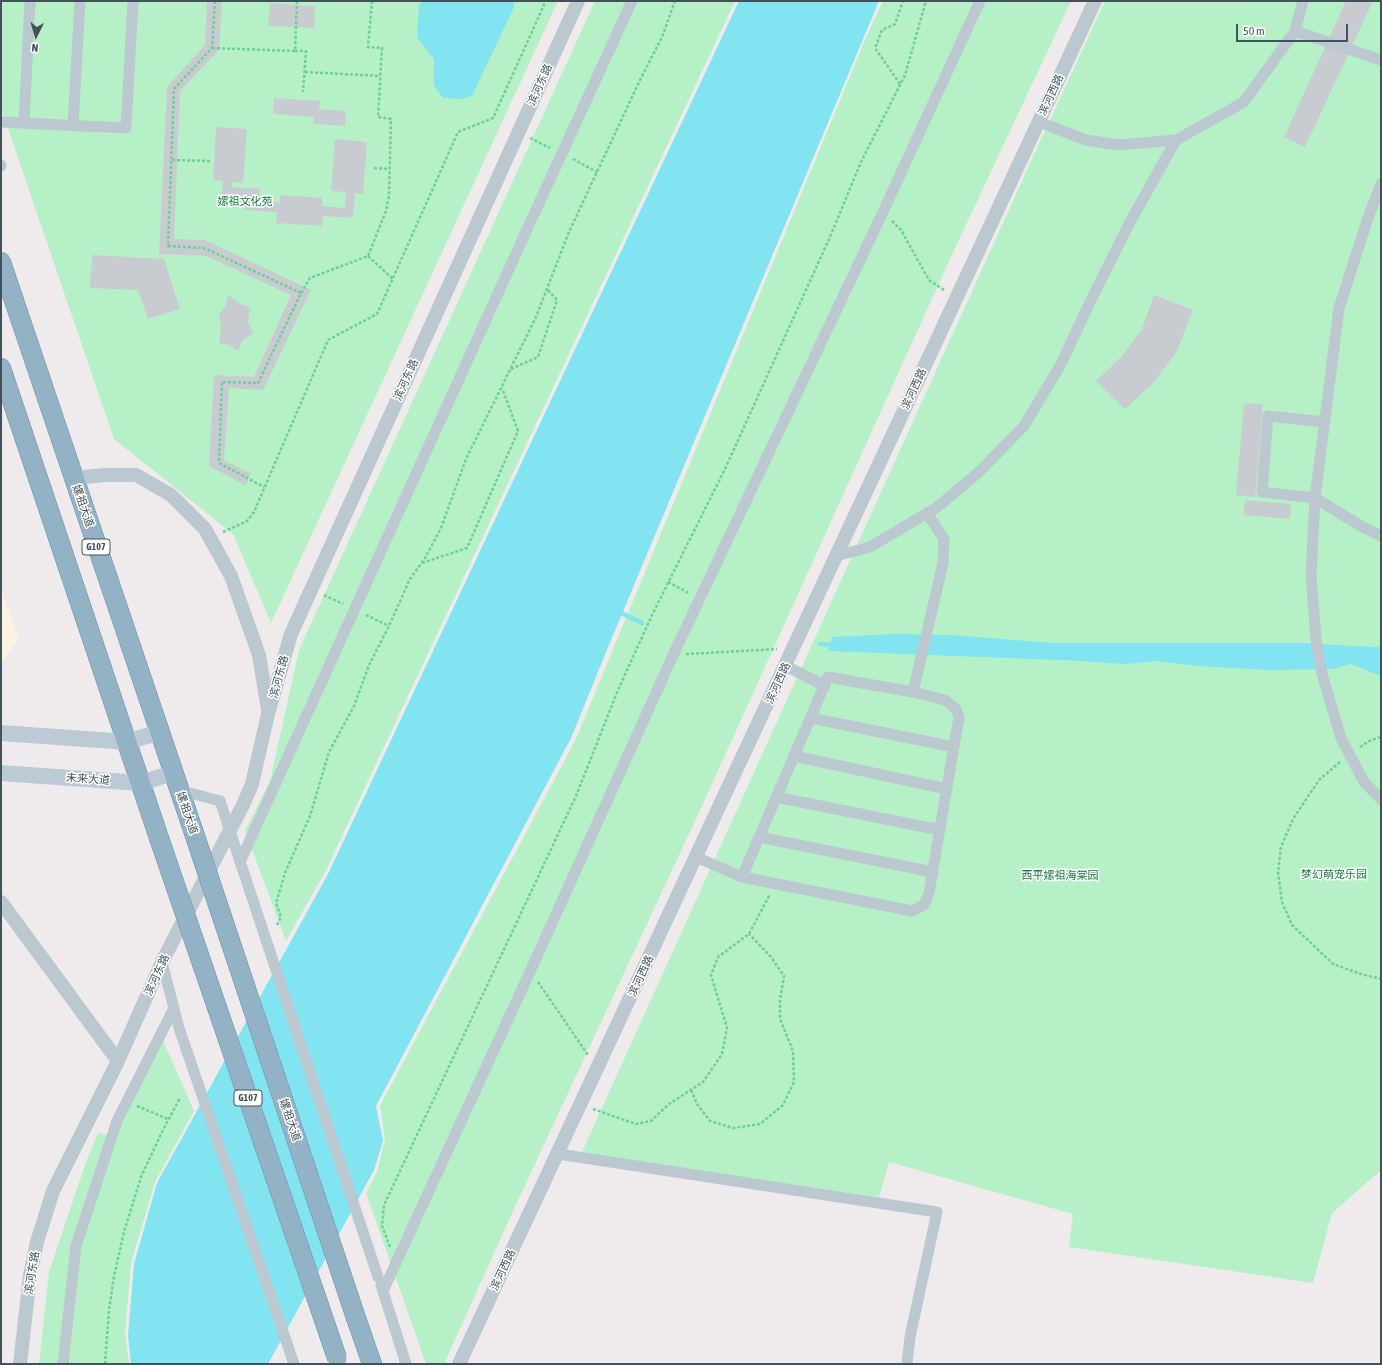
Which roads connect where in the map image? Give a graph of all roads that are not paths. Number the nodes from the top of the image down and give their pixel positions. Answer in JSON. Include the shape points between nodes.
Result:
{"nodes":[{"id":1,"x":30,"y":1,"type":"edge"},
{"id":2,"x":80,"y":1,"type":"edge"},
{"id":3,"x":133,"y":1,"type":"edge"},
{"id":4,"x":578,"y":1,"type":"edge"},
{"id":5,"x":632,"y":1,"type":"edge"},
{"id":6,"x":980,"y":1,"type":"edge"},
{"id":7,"x":1095,"y":1,"type":"edge"},
{"id":8,"x":1303,"y":1,"type":"edge"},
{"id":9,"x":1295,"y":31,"type":"junction"},
{"id":10,"x":1381,"y":60,"type":"edge"},
{"id":11,"x":1,"y":122,"type":"edge"},
{"id":12,"x":1039,"y":122,"type":"junction"},
{"id":13,"x":24,"y":123,"type":"junction"},
{"id":14,"x":73,"y":126,"type":"junction"},
{"id":15,"x":1176,"y":140,"type":"junction"},
{"id":16,"x":1381,"y":184,"type":"edge"},
{"id":17,"x":1,"y":262,"type":"edge"},
{"id":18,"x":1,"y":368,"type":"edge"},
{"id":19,"x":1325,"y":422,"type":"junction"},
{"id":20,"x":73,"y":478,"type":"junction"},
{"id":21,"x":1315,"y":498,"type":"junction"},
{"id":22,"x":927,"y":513,"type":"junction"},
{"id":23,"x":1381,"y":536,"type":"edge"},
{"id":24,"x":836,"y":556,"type":"junction"},
{"id":25,"x":786,"y":666,"type":"junction"},
{"id":26,"x":825,"y":686,"type":"junction"},
{"id":27,"x":913,"y":692,"type":"junction"},
{"id":28,"x":268,"y":714,"type":"junction"},
{"id":29,"x":811,"y":718,"type":"junction"},
{"id":30,"x":160,"y":732,"type":"junction"},
{"id":31,"x":1,"y":733,"type":"edge"},
{"id":32,"x":127,"y":742,"type":"junction"},
{"id":33,"x":954,"y":747,"type":"junction"},
{"id":34,"x":794,"y":756,"type":"junction"},
{"id":35,"x":1,"y":772,"type":"edge"},
{"id":36,"x":176,"y":781,"type":"junction"},
{"id":37,"x":140,"y":783,"type":"junction"},
{"id":38,"x":947,"y":788,"type":"junction"},
{"id":39,"x":776,"y":798,"type":"junction"},
{"id":40,"x":1381,"y":799,"type":"edge"},
{"id":41,"x":940,"y":830,"type":"junction"},
{"id":42,"x":759,"y":837,"type":"junction"},
{"id":43,"x":696,"y":857,"type":"junction"},
{"id":44,"x":240,"y":862,"type":"junction"},
{"id":45,"x":933,"y":872,"type":"junction"},
{"id":46,"x":742,"y":876,"type":"junction"},
{"id":47,"x":1,"y":902,"type":"edge"},
{"id":48,"x":162,"y":962,"type":"junction"},
{"id":49,"x":174,"y":1008,"type":"junction"},
{"id":50,"x":118,"y":1061,"type":"junction"},
{"id":51,"x":558,"y":1154,"type":"junction"},
{"id":52,"x":383,"y":1291,"type":"junction"},
{"id":53,"x":338,"y":1361,"type":"edge"},
{"id":54,"x":20,"y":1364,"type":"edge"},
{"id":55,"x":63,"y":1364,"type":"edge"},
{"id":56,"x":294,"y":1364,"type":"edge"},
{"id":57,"x":372,"y":1364,"type":"edge"},
{"id":58,"x":406,"y":1364,"type":"edge"},
{"id":59,"x":460,"y":1364,"type":"edge"},
{"id":60,"x":907,"y":1364,"type":"edge"}],
"edges":[{"from":1,"to":13,"type":"street"},
{"from":2,"to":14,"type":"street"},
{"from":3,"to":14,"type":"street","via":[[126,128]]},
{"from":4,"to":28,"type":"street","name":"滨河东路","via":[[290,634]]},
{"from":5,"to":44,"type":"street"},
{"from":6,"to":52,"type":"street","via":[[675,651]]},
{"from":7,"to":12,"type":"street","name":"滨河西路"},
{"from":8,"to":9,"type":"street"},
{"from":9,"to":10,"type":"street"},
{"from":9,"to":15,"type":"street","via":[[1244,102]]},
{"from":11,"to":13,"type":"street"},
{"from":12,"to":15,"type":"street","via":[[1086,140],[1119,145]]},
{"from":12,"to":24,"type":"street","name":"滨河西路"},
{"from":13,"to":14,"type":"street"},
{"from":15,"to":22,"type":"street","via":[[1126,230],[1061,364],[1024,426],[978,473]]},
{"from":16,"to":19,"type":"street","via":[[1339,308]]},
{"from":17,"to":20,"type":"highway","name":"嫘祖大道","number":"G107"},
{"from":18,"to":32,"type":"highway","number":"G107"},
{"from":19,"to":21,"type":"street"},
{"from":19,"to":21,"type":"street","via":[[1268,416],[1262,492]]},
{"from":20,"to":28,"type":"street","via":[[136,475],[171,495],[205,529],[231,576],[259,655]]},
{"from":20,"to":30,"type":"highway","name":"嫘祖大道","number":"G107"},
{"from":21,"to":23,"type":"street"},
{"from":21,"to":40,"type":"street","via":[[1311,576],[1322,674],[1341,738],[1364,782]]},
{"from":22,"to":24,"type":"street","via":[[870,547]]},
{"from":22,"to":27,"type":"street","via":[[944,539],[943,563]]},
{"from":24,"to":25,"type":"street","name":"滨河西路"},
{"from":25,"to":26,"type":"street"},
{"from":25,"to":43,"type":"street","name":"滨河西路"},
{"from":26,"to":27,"type":"street","via":[[828,677]]},
{"from":26,"to":29,"type":"street"},
{"from":27,"to":33,"type":"street","via":[[945,700],[956,709],[959,716]]},
{"from":28,"to":48,"type":"street","name":"滨河东路","via":[[252,784]]},
{"from":29,"to":33,"type":"street"},
{"from":29,"to":34,"type":"street"},
{"from":30,"to":32,"type":"main road"},
{"from":30,"to":36,"type":"highway","name":"嫘祖大道","number":"G107"},
{"from":31,"to":32,"type":"main road"},
{"from":32,"to":37,"type":"highway","number":"G107"},
{"from":33,"to":38,"type":"street"},
{"from":34,"to":38,"type":"street"},
{"from":34,"to":39,"type":"street"},
{"from":35,"to":37,"type":"main road","name":"未来大道"},
{"from":36,"to":37,"type":"main road","name":"未来大道"},
{"from":36,"to":44,"type":"street","bridge":true,"via":[[220,801]]},
{"from":36,"to":57,"type":"highway","name":"嫘祖大道","number":"G107","bridge":true},
{"from":37,"to":53,"type":"highway","number":"G107","bridge":true},
{"from":38,"to":41,"type":"street"},
{"from":39,"to":41,"type":"street"},
{"from":39,"to":42,"type":"street"},
{"from":41,"to":45,"type":"street"},
{"from":42,"to":45,"type":"street"},
{"from":42,"to":46,"type":"street"},
{"from":43,"to":46,"type":"street"},
{"from":43,"to":51,"type":"street","name":"滨河西路"},
{"from":44,"to":52,"type":"street","bridge":true},
{"from":45,"to":46,"type":"street","via":[[924,905],[912,911]]},
{"from":47,"to":50,"type":"street"},
{"from":48,"to":49,"type":"street"},
{"from":48,"to":50,"type":"street","name":"滨河东路"},
{"from":49,"to":55,"type":"street","via":[[117,1121],[76,1246]]},
{"from":49,"to":56,"type":"street"},
{"from":50,"to":54,"type":"street","name":"滨河东路","via":[[53,1191],[37,1242],[30,1276]]},
{"from":51,"to":59,"type":"street","name":"滨河西路"},
{"from":51,"to":60,"type":"street","via":[[937,1212],[910,1337]]},
{"from":52,"to":58,"type":"street"}]}
